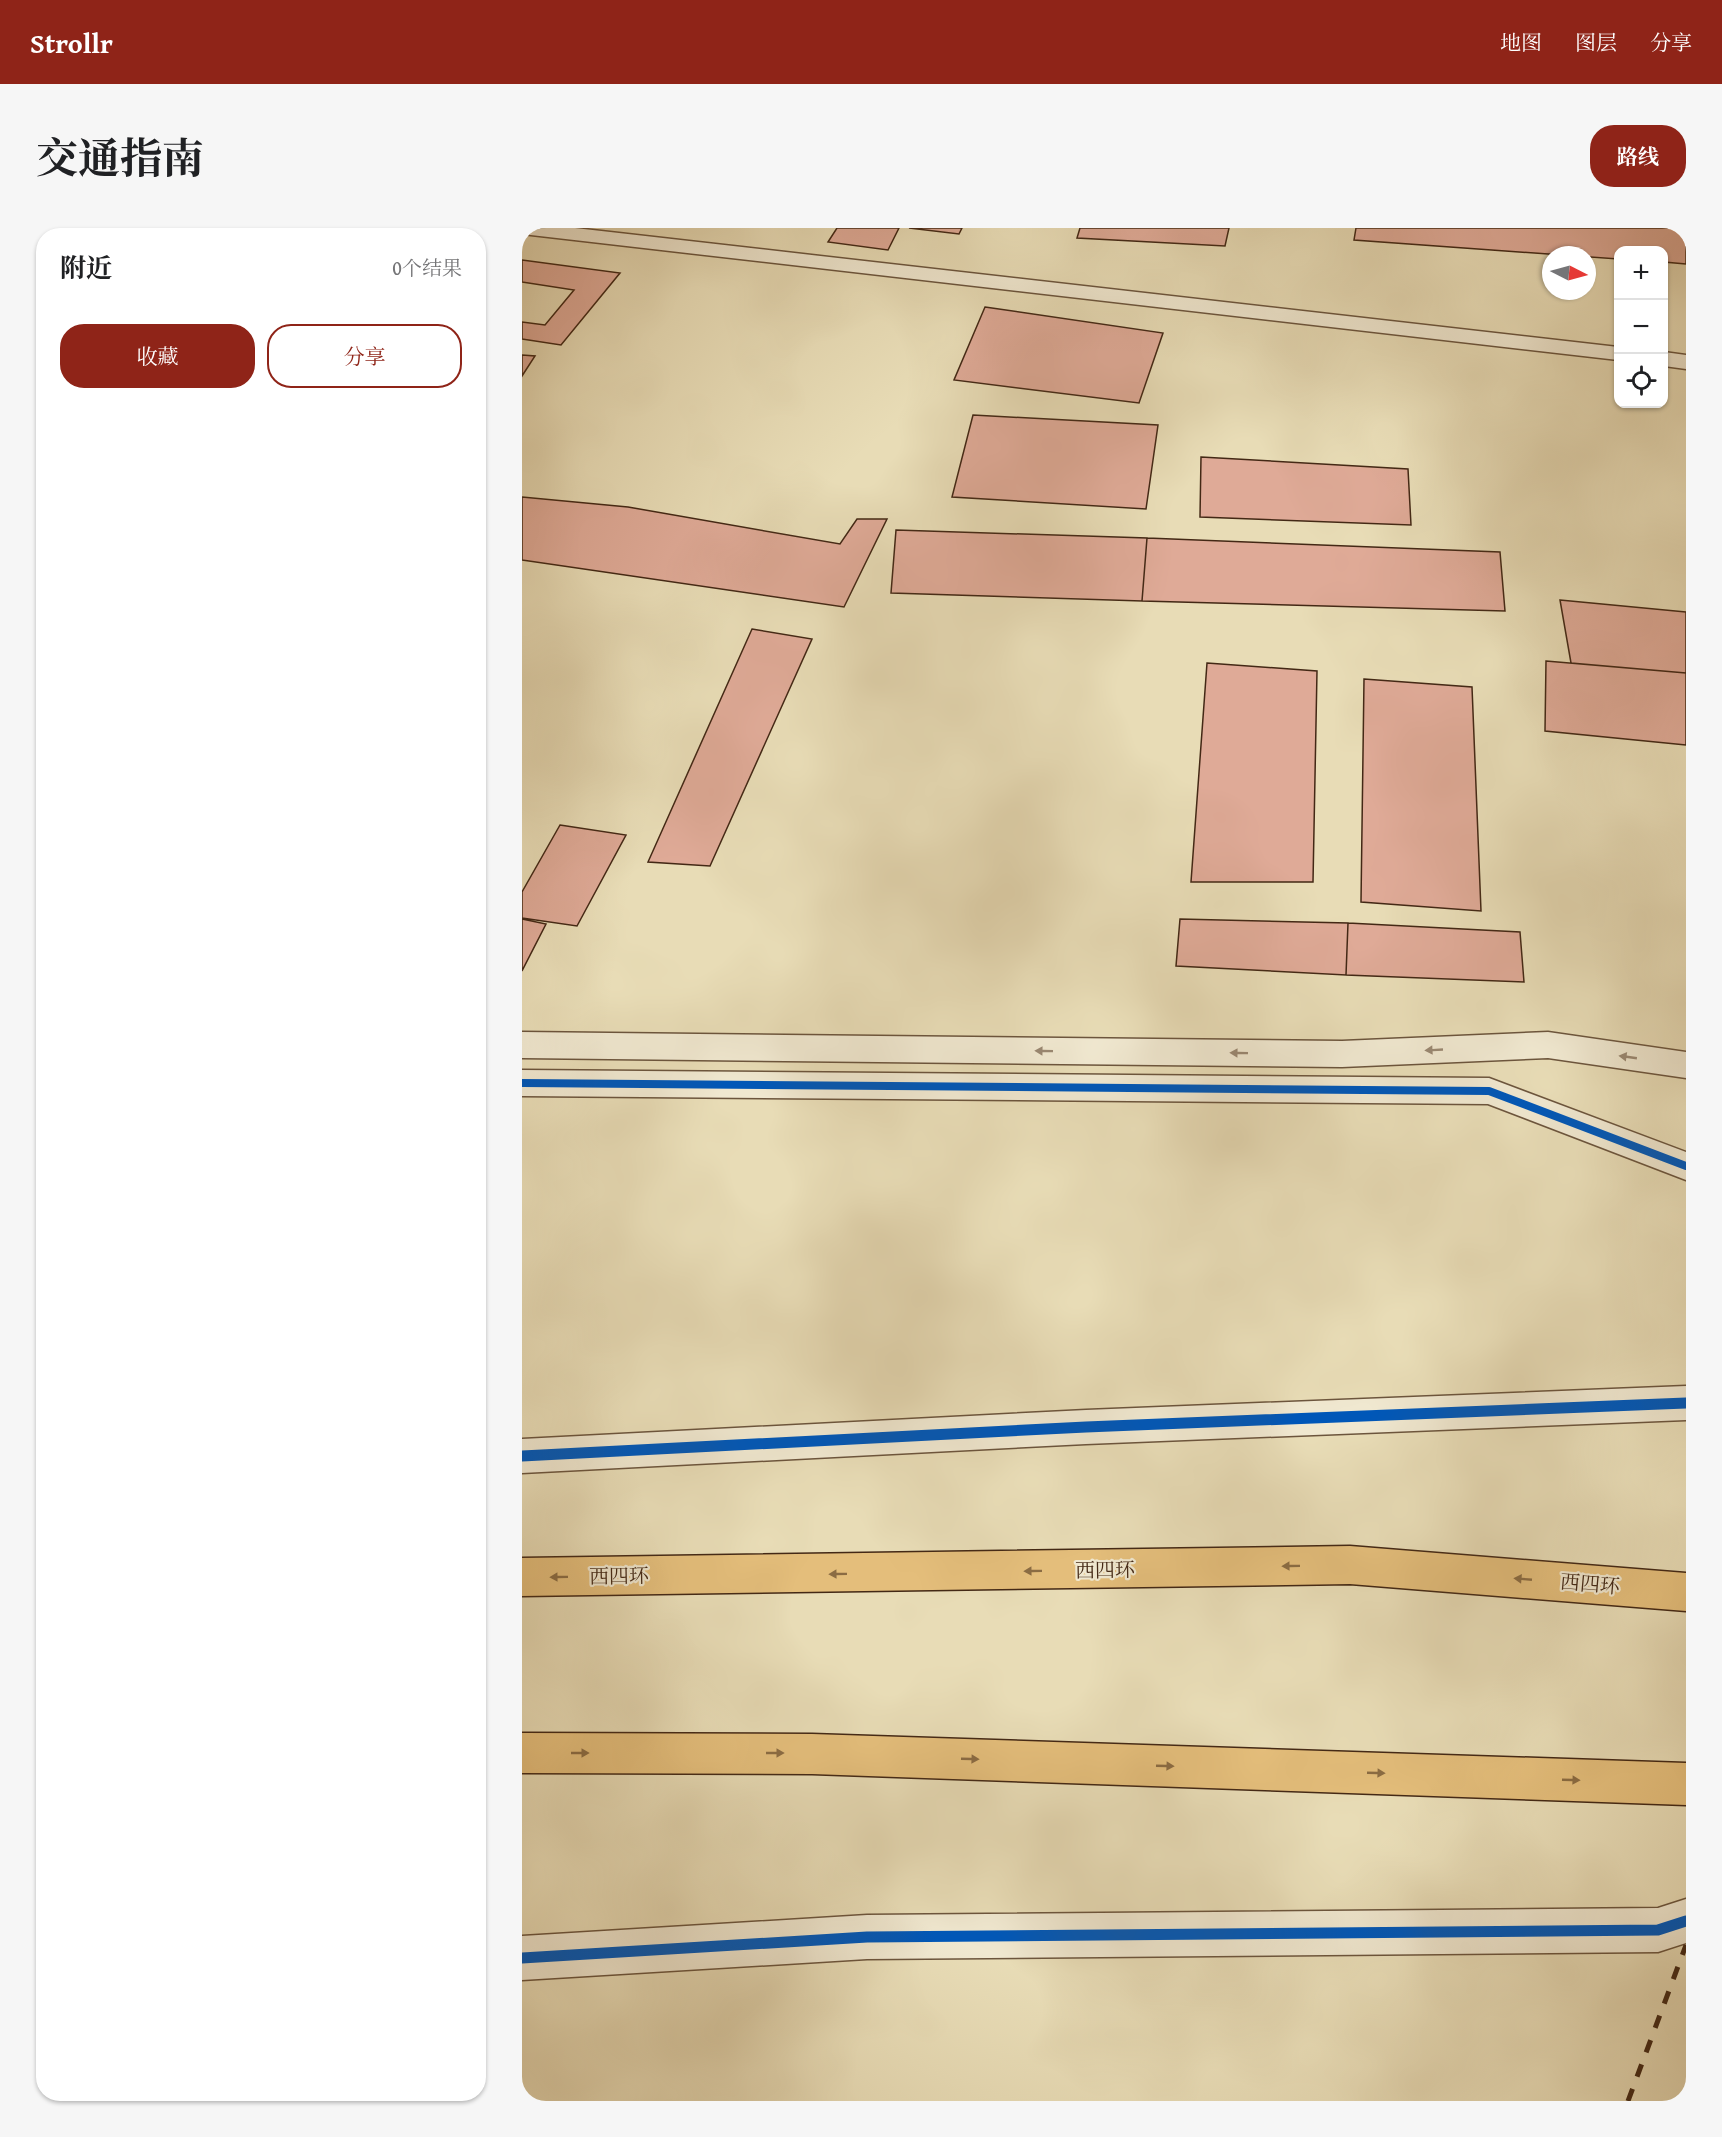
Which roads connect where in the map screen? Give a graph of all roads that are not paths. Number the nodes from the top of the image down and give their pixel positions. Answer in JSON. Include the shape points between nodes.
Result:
{"nodes":[{"id":1,"x":522,"y":228,"type":"edge"},
{"id":2,"x":1614,"y":354,"type":"edge"},
{"id":3,"x":1668,"y":360,"type":"edge"},
{"id":4,"x":1686,"y":362,"type":"edge"},
{"id":5,"x":522,"y":1045,"type":"edge"},
{"id":6,"x":1686,"y":1065,"type":"edge"},
{"id":7,"x":522,"y":1083,"type":"edge"},
{"id":8,"x":1686,"y":1166,"type":"edge"},
{"id":9,"x":1686,"y":1403,"type":"edge"},
{"id":10,"x":522,"y":1456,"type":"edge"},
{"id":11,"x":522,"y":1577,"type":"edge"},
{"id":12,"x":1686,"y":1592,"type":"edge"},
{"id":13,"x":522,"y":1753,"type":"edge"},
{"id":14,"x":1686,"y":1784,"type":"edge"},
{"id":15,"x":1686,"y":1921,"type":"edge"},
{"id":16,"x":522,"y":1958,"type":"edge"}],
"edges":[{"from":1,"to":2,"type":"street"},
{"from":3,"to":4,"type":"street"},
{"from":6,"to":5,"type":"street","one_way":true,"via":[[1548,1045],[1342,1054]]},
{"from":7,"to":8,"type":"street","via":[[1489,1091]]},
{"from":9,"to":10,"type":"street","via":[[1086,1427]]},
{"from":12,"to":11,"type":"highway","name":"西四环","one_way":true,"via":[[1350,1565]]},
{"from":13,"to":14,"type":"highway","one_way":true,"via":[[812,1754]]},
{"from":15,"to":16,"type":"street","via":[[1658,1930],[867,1937]]}]}
